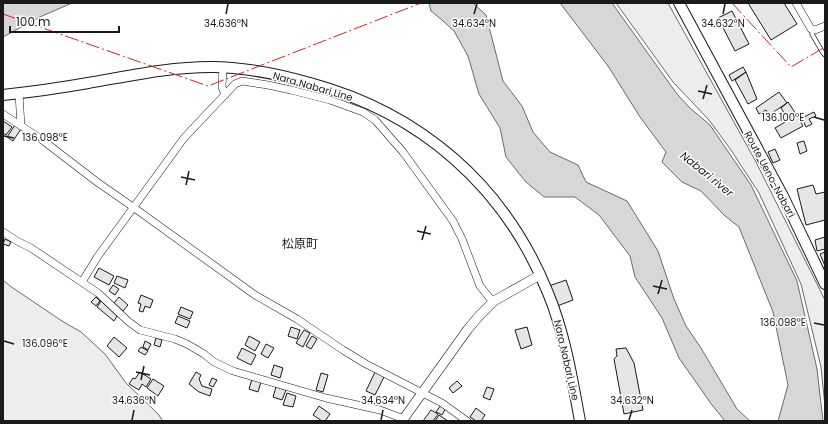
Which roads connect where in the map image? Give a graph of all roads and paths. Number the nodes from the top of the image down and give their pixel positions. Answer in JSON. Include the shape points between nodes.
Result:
{"nodes":[{"id":1,"x":679,"y":3,"type":"edge"},
{"id":2,"x":796,"y":3,"type":"edge"},
{"id":3,"x":825,"y":26,"type":"edge"},
{"id":4,"x":813,"y":29,"type":"junction"},
{"id":5,"x":825,"y":55,"type":"edge"},
{"id":6,"x":223,"y":68,"type":"junction"},
{"id":7,"x":19,"y":94,"type":"junction"},
{"id":8,"x":3,"y":95,"type":"edge"},
{"id":9,"x":225,"y":95,"type":"junction"},
{"id":10,"x":3,"y":114,"type":"edge"},
{"id":11,"x":20,"y":126,"type":"junction"},
{"id":12,"x":133,"y":207,"type":"junction"},
{"id":13,"x":3,"y":232,"type":"edge"},
{"id":14,"x":540,"y":275,"type":"junction"},
{"id":15,"x":82,"y":282,"type":"junction"},
{"id":16,"x":825,"y":284,"type":"edge"},
{"id":17,"x":493,"y":302,"type":"junction"},
{"id":18,"x":423,"y":393,"type":"junction"},
{"id":19,"x":403,"y":420,"type":"edge"},
{"id":20,"x":467,"y":421,"type":"edge"},
{"id":21,"x":580,"y":421,"type":"edge"}],
"edges":[{"from":1,"to":16,"type":"main road","name":"Route Ueno-Nabari","via":[[783,196]]},
{"from":2,"to":4,"type":"street"},
{"from":3,"to":4,"type":"street"},
{"from":4,"to":5,"type":"lane","via":[[812,34]]},
{"from":6,"to":7,"type":"main road","name":"Nara Nabari Line","via":[[153,71]]},
{"from":6,"to":9,"type":"street","via":[[222,87]]},
{"from":6,"to":14,"type":"main road","name":"Nara Nabari Line","via":[[274,74],[339,91],[378,108],[422,134],[447,152],[478,182],[513,227]]},
{"from":7,"to":8,"type":"main road","name":"Nara Nabari Line"},
{"from":7,"to":11,"type":"street"},
{"from":9,"to":12,"type":"street","via":[[184,138]]},
{"from":9,"to":17,"type":"street","via":[[235,84],[242,81],[330,100],[369,115],[403,152],[453,221],[480,286]]},
{"from":10,"to":11,"type":"street"},
{"from":11,"to":12,"type":"street"},
{"from":12,"to":15,"type":"street"},
{"from":12,"to":18,"type":"street","via":[[255,295],[366,364]]},
{"from":13,"to":15,"type":"street"},
{"from":14,"to":17,"type":"street"},
{"from":14,"to":21,"type":"main road","name":"Nara Nabari Line","via":[[567,350]]},
{"from":15,"to":19,"type":"street","via":[[140,330],[187,344],[214,362],[326,398],[380,410]]},
{"from":17,"to":18,"type":"street","via":[[468,329]]},
{"from":18,"to":19,"type":"street"},
{"from":18,"to":20,"type":"street"}]}
